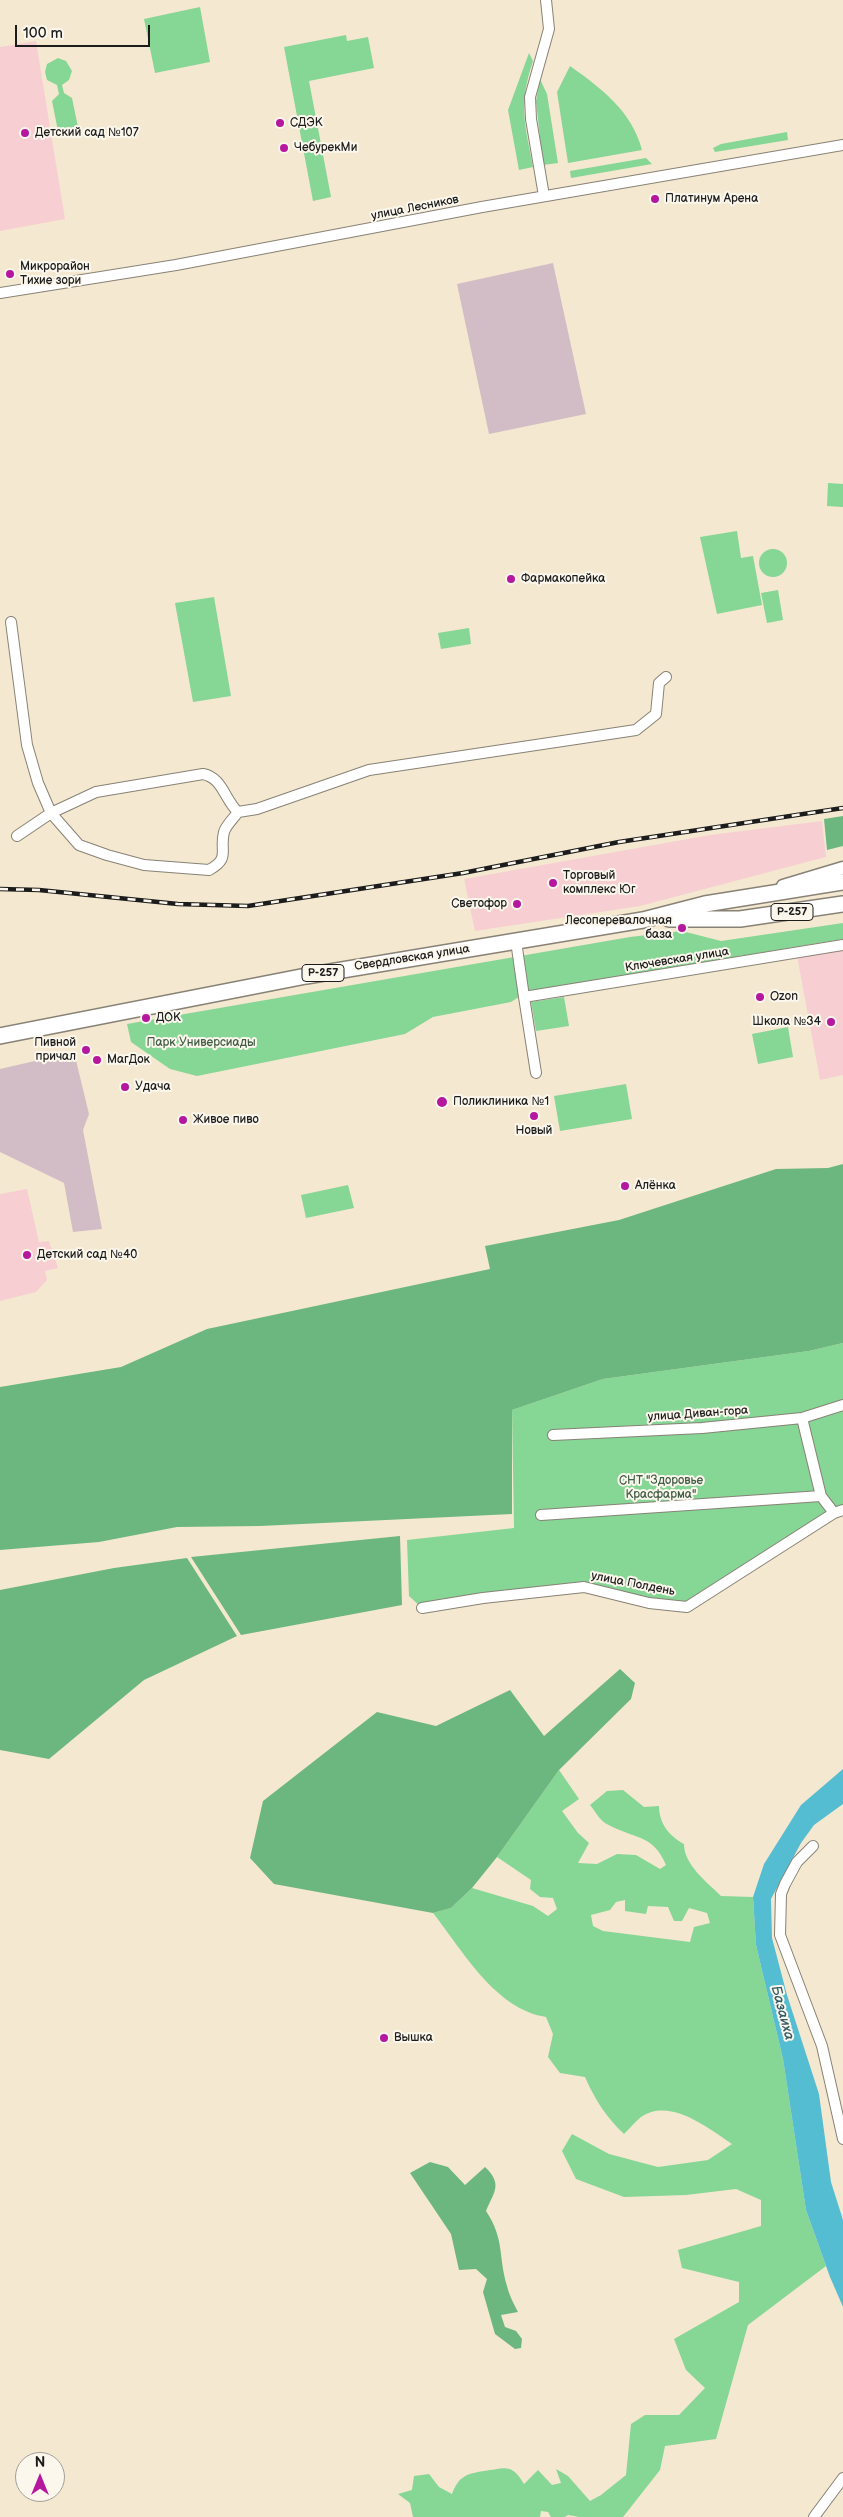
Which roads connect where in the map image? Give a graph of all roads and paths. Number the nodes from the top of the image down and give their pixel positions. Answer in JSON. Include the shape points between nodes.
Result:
{"nodes":[{"id":1,"x":546,"y":0,"type":"edge"},
{"id":2,"x":840,"y":144,"type":"edge"},
{"id":3,"x":544,"y":196,"type":"junction"},
{"id":4,"x":0,"y":294,"type":"edge"},
{"id":5,"x":11,"y":622,"type":"dead end"},
{"id":6,"x":666,"y":676,"type":"dead end"},
{"id":7,"x":238,"y":812,"type":"junction"},
{"id":8,"x":51,"y":813,"type":"junction"},
{"id":9,"x":17,"y":836,"type":"dead end"},
{"id":10,"x":843,"y":868,"type":"edge"},
{"id":11,"x":843,"y":882,"type":"edge"},
{"id":12,"x":746,"y":898,"type":"junction"},
{"id":13,"x":843,"y":904,"type":"edge"},
{"id":14,"x":648,"y":919,"type":"junction"},
{"id":15,"x":516,"y":941,"type":"junction"},
{"id":16,"x":843,"y":945,"type":"edge"},
{"id":17,"x":524,"y":1002,"type":"junction"},
{"id":18,"x":0,"y":1036,"type":"edge"},
{"id":19,"x":536,"y":1073,"type":"dead end"},
{"id":20,"x":843,"y":1405,"type":"edge"},
{"id":21,"x":802,"y":1418,"type":"junction"},
{"id":22,"x":552,"y":1435,"type":"dead end"},
{"id":23,"x":821,"y":1496,"type":"junction"},
{"id":24,"x":838,"y":1512,"type":"edge"},
{"id":25,"x":541,"y":1515,"type":"dead end"},
{"id":26,"x":422,"y":1608,"type":"dead end"},
{"id":27,"x":813,"y":1846,"type":"dead end"},
{"id":28,"x":843,"y":2139,"type":"edge"},
{"id":29,"x":843,"y":2478,"type":"edge"},
{"id":30,"x":814,"y":2517,"type":"edge"}],
"edges":[{"from":1,"to":3,"type":"street","via":[[549,29],[530,97]]},
{"from":2,"to":3,"type":"street","name":"улица Лесников"},
{"from":3,"to":4,"type":"street","name":"улица Лесников","via":[[176,265]]},
{"from":5,"to":8,"type":"street","via":[[27,745]]},
{"from":6,"to":7,"type":"street","via":[[659,683],[656,714],[636,730],[369,770],[257,809]]},
{"from":7,"to":8,"type":"street","via":[[218,781],[203,774],[96,792]]},
{"from":7,"to":8,"type":"street","via":[[224,832],[224,855],[208,870],[144,865],[107,856],[79,845]]},
{"from":8,"to":9,"type":"street"},
{"from":10,"to":12,"type":"main road"},
{"from":11,"to":12,"type":"highway","name":"Свердловская улица","number":"Р-257"},
{"from":12,"to":14,"type":"highway","name":"Свердловская улица","number":"Р-257","via":[[704,904]]},
{"from":13,"to":14,"type":"highway","name":"Свердловская улица","number":"Р-257","via":[[740,919]]},
{"from":14,"to":15,"type":"highway","name":"Свердловская улица","number":"Р-257"},
{"from":15,"to":17,"type":"street"},
{"from":15,"to":18,"type":"highway","name":"Свердловская улица","number":"Р-257","via":[[287,979]]},
{"from":16,"to":17,"type":"street","name":"Ключевская улица"},
{"from":17,"to":19,"type":"street"},
{"from":20,"to":21,"type":"street","name":"улица Диван-гора"},
{"from":21,"to":22,"type":"street","name":"улица Диван-гора","via":[[702,1428]]},
{"from":21,"to":23,"type":"street"},
{"from":23,"to":24,"type":"street"},
{"from":23,"to":25,"type":"street"},
{"from":24,"to":26,"type":"street","name":"улица Полдень","via":[[688,1607],[649,1603],[584,1587]]},
{"from":27,"to":28,"type":"street","via":[[797,1862],[781,1894],[780,1935],[822,2046]]},
{"from":29,"to":30,"type":"street"}]}
